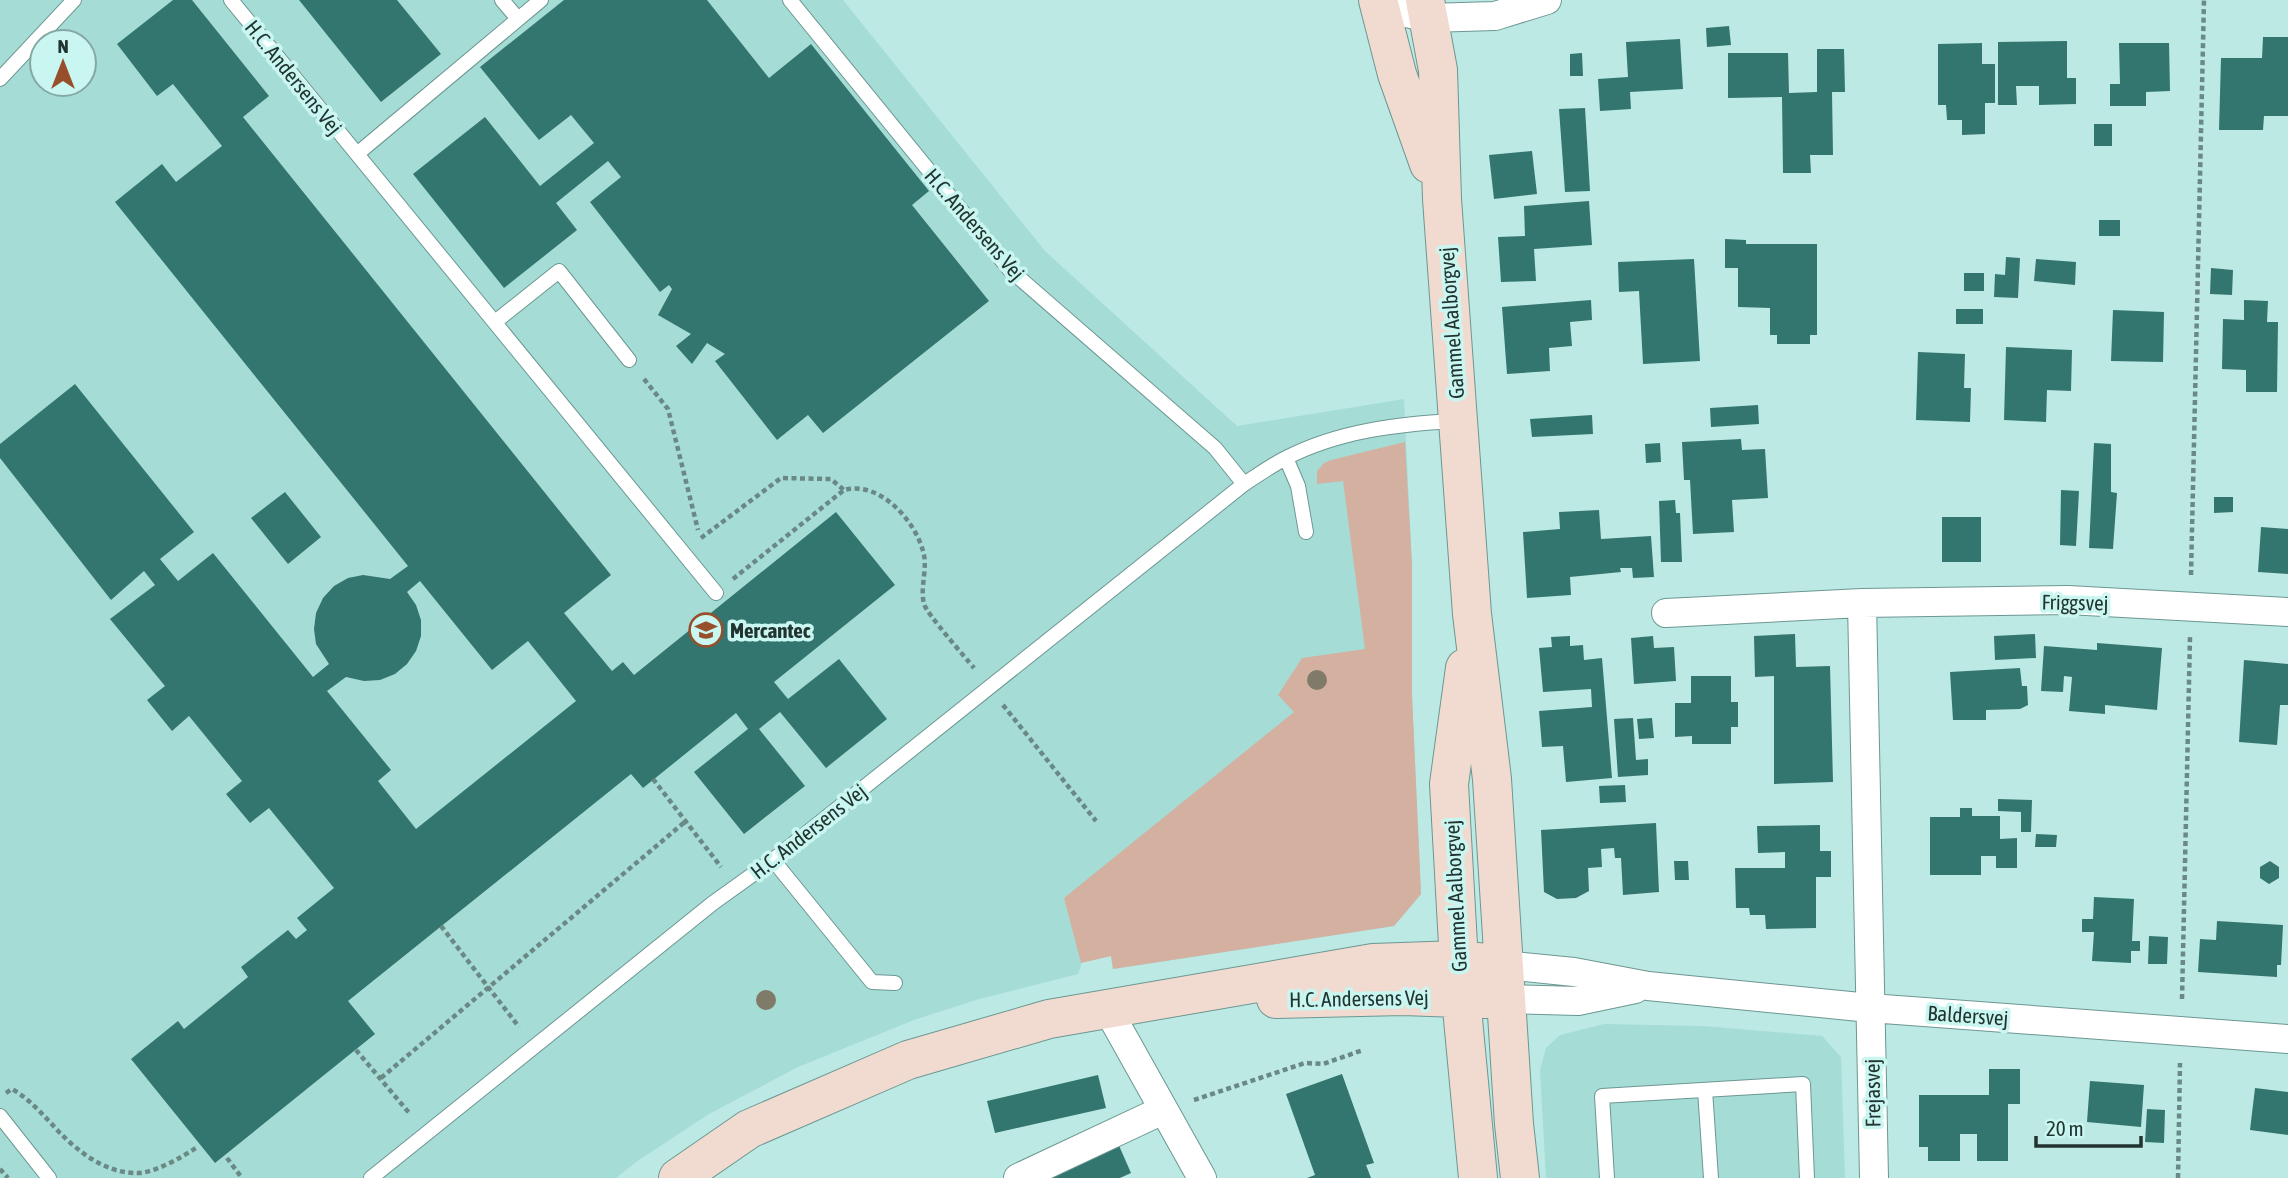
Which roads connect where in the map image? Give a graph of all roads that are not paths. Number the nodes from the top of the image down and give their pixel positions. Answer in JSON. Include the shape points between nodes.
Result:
{"nodes":[{"id":1,"x":74,"y":0,"type":"edge"},
{"id":2,"x":230,"y":0,"type":"edge"},
{"id":3,"x":502,"y":0,"type":"edge"},
{"id":4,"x":541,"y":0,"type":"edge"},
{"id":5,"x":790,"y":0,"type":"edge"},
{"id":6,"x":1539,"y":0,"type":"edge"},
{"id":7,"x":1547,"y":0,"type":"edge"},
{"id":8,"x":1384,"y":2,"type":"edge"},
{"id":9,"x":1427,"y":9,"type":"edge"},
{"id":10,"x":518,"y":19,"type":"junction"},
{"id":11,"x":0,"y":79,"type":"edge"},
{"id":12,"x":357,"y":154,"type":"junction"},
{"id":13,"x":1442,"y":199,"type":"junction"},
{"id":14,"x":495,"y":322,"type":"junction"},
{"id":15,"x":629,"y":360,"type":"road end"},
{"id":16,"x":1459,"y":420,"type":"junction"},
{"id":17,"x":1286,"y":458,"type":"junction"},
{"id":18,"x":1244,"y":484,"type":"junction"},
{"id":19,"x":1306,"y":532,"type":"dead end"},
{"id":20,"x":716,"y":593,"type":"road end"},
{"id":21,"x":1861,"y":603,"type":"junction"},
{"id":22,"x":2288,"y":612,"type":"edge"},
{"id":23,"x":1666,"y":613,"type":"dead end"},
{"id":24,"x":1472,"y":614,"type":"junction"},
{"id":25,"x":773,"y":860,"type":"junction"},
{"id":26,"x":1458,"y":960,"type":"junction"},
{"id":27,"x":1505,"y":982,"type":"junction"},
{"id":28,"x":895,"y":983,"type":"dead end"},
{"id":29,"x":1461,"y":998,"type":"junction"},
{"id":30,"x":1173,"y":999,"type":"junction"},
{"id":31,"x":1870,"y":1007,"type":"junction"},
{"id":32,"x":1108,"y":1010,"type":"junction"},
{"id":33,"x":2288,"y":1039,"type":"edge"},
{"id":34,"x":1706,"y":1090,"type":"junction"},
{"id":35,"x":1163,"y":1110,"type":"junction"},
{"id":36,"x":0,"y":1116,"type":"edge"},
{"id":37,"x":49,"y":1178,"type":"edge"},
{"id":38,"x":371,"y":1178,"type":"edge"},
{"id":39,"x":678,"y":1178,"type":"edge"},
{"id":40,"x":1018,"y":1178,"type":"edge"},
{"id":41,"x":1202,"y":1178,"type":"edge"},
{"id":42,"x":1478,"y":1178,"type":"edge"},
{"id":43,"x":1520,"y":1178,"type":"edge"},
{"id":44,"x":1606,"y":1178,"type":"edge"},
{"id":45,"x":1711,"y":1178,"type":"edge"},
{"id":46,"x":1807,"y":1178,"type":"edge"},
{"id":47,"x":1874,"y":1178,"type":"edge"}],
"edges":[{"from":1,"to":11,"type":"lane"},
{"from":2,"to":12,"type":"lane","name":"H.C. Andersens Vej"},
{"from":3,"to":10,"type":"lane"},
{"from":4,"to":10,"type":"lane","name":"H.C. Andersens Vej"},
{"from":5,"to":18,"type":"lane","name":"H.C. Andersens Vej","via":[[1009,269],[1215,449]]},
{"from":6,"to":7,"type":"street"},
{"from":6,"to":9,"type":"street","via":[[1495,16]]},
{"from":8,"to":9,"type":"street"},
{"from":8,"to":13,"type":"street","name":"Gammel Aalborgvej","via":[[1397,74]]},
{"from":9,"to":13,"type":"street","name":"Gammel Aalborgvej","via":[[1438,69]]},
{"from":10,"to":12,"type":"lane","name":"H.C. Andersens Vej"},
{"from":12,"to":14,"type":"lane","name":"H.C. Andersens Vej"},
{"from":13,"to":16,"type":"street","name":"Gammel Aalborgvej"},
{"from":14,"to":15,"type":"lane","via":[[559,271]]},
{"from":14,"to":20,"type":"lane","name":"H.C. Andersens Vej"},
{"from":16,"to":17,"type":"lane","name":"H.C. Andersens Vej","via":[[1357,433]]},
{"from":16,"to":24,"type":"street","name":"Gammel Aalborgvej"},
{"from":17,"to":18,"type":"lane","name":"H.C. Andersens Vej"},
{"from":17,"to":19,"type":"lane","via":[[1298,486]]},
{"from":18,"to":25,"type":"lane","name":"H.C. Andersens Vej"},
{"from":21,"to":22,"type":"street","name":"Friggsvej","via":[[2068,600]]},
{"from":21,"to":23,"type":"street","name":"Friggsvej"},
{"from":21,"to":31,"type":"street"},
{"from":24,"to":26,"type":"street","name":"Gammel Aalborgvej","via":[[1449,783]]},
{"from":24,"to":27,"type":"street","name":"Gammel Aalborgvej","via":[[1492,779]]},
{"from":25,"to":28,"type":"lane","via":[[872,982]]},
{"from":25,"to":38,"type":"lane","name":"H.C. Andersens Vej"},
{"from":26,"to":27,"type":"street","name":"H.C. Andersens Vej"},
{"from":26,"to":29,"type":"street","name":"Gammel Aalborgvej"},
{"from":26,"to":30,"type":"street","name":"H.C. Andersens Vej","via":[[1373,963]]},
{"from":27,"to":29,"type":"street","name":"H.C. Andersens Vej"},
{"from":27,"to":31,"type":"street","name":"Baldersvej","via":[[1574,972],[1647,986]]},
{"from":27,"to":43,"type":"street","name":"Gammel Aalborgvej"},
{"from":29,"to":30,"type":"street","name":"H.C. Andersens Vej"},
{"from":29,"to":42,"type":"street","name":"Gammel Aalborgvej"},
{"from":30,"to":32,"type":"street","name":"H.C. Andersens Vej"},
{"from":31,"to":33,"type":"street","name":"Baldersvej"},
{"from":31,"to":47,"type":"street","name":"Frejasvej"},
{"from":32,"to":35,"type":"street"},
{"from":32,"to":39,"type":"street","name":"H.C. Andersens Vej","via":[[1049,1019],[908,1060],[749,1129]]},
{"from":34,"to":44,"type":"lane","via":[[1602,1096]]},
{"from":34,"to":45,"type":"lane"},
{"from":34,"to":46,"type":"lane","via":[[1803,1084]]},
{"from":35,"to":40,"type":"street"},
{"from":35,"to":41,"type":"street"},
{"from":36,"to":37,"type":"lane"}]}
